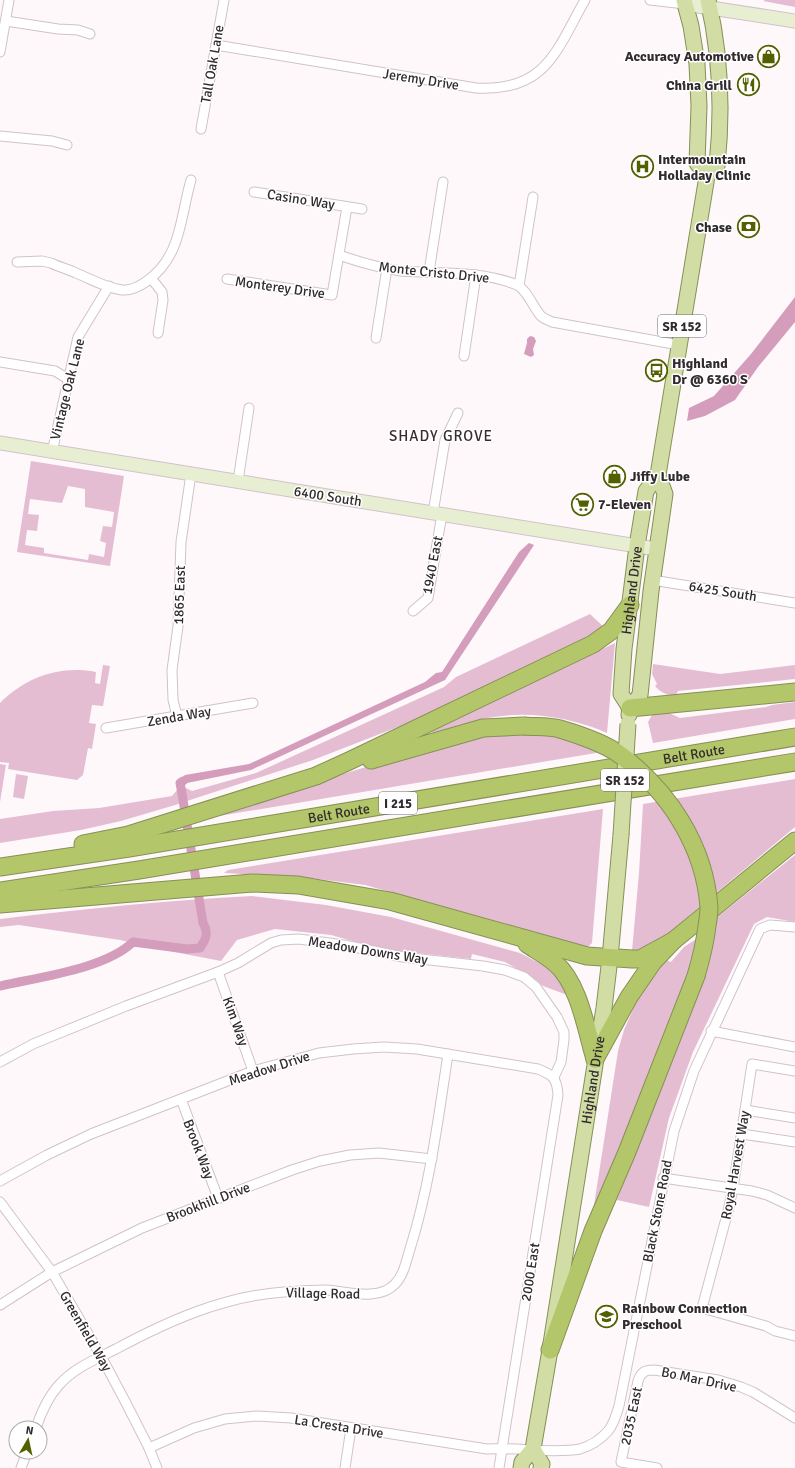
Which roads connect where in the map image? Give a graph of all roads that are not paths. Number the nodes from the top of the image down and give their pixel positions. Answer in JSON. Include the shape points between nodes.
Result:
{"nodes":[{"id":1,"x":9,"y":0,"type":"edge"},
{"id":2,"x":224,"y":0,"type":"edge"},
{"id":3,"x":584,"y":0,"type":"edge"},
{"id":4,"x":650,"y":0,"type":"edge"},
{"id":5,"x":685,"y":2,"type":"edge"},
{"id":6,"x":708,"y":4,"type":"edge"},
{"id":7,"x":6,"y":21,"type":"junction"},
{"id":8,"x":795,"y":21,"type":"edge"},
{"id":9,"x":90,"y":34,"type":"dead end"},
{"id":10,"x":216,"y":45,"type":"junction"},
{"id":11,"x":0,"y":52,"type":"edge"},
{"id":12,"x":201,"y":129,"type":"dead end"},
{"id":13,"x":0,"y":136,"type":"edge"},
{"id":14,"x":67,"y":146,"type":"dead end"},
{"id":15,"x":707,"y":176,"type":"junction"},
{"id":16,"x":191,"y":180,"type":"dead end"},
{"id":17,"x":443,"y":182,"type":"dead end"},
{"id":18,"x":254,"y":192,"type":"dead end"},
{"id":19,"x":533,"y":198,"type":"dead end"},
{"id":20,"x":347,"y":207,"type":"junction"},
{"id":21,"x":362,"y":209,"type":"dead end"},
{"id":22,"x":339,"y":256,"type":"junction"},
{"id":23,"x":17,"y":262,"type":"dead end"},
{"id":24,"x":387,"y":268,"type":"junction"},
{"id":25,"x":429,"y":272,"type":"junction"},
{"id":26,"x":476,"y":275,"type":"junction"},
{"id":27,"x":151,"y":278,"type":"junction"},
{"id":28,"x":227,"y":279,"type":"dead end"},
{"id":29,"x":109,"y":286,"type":"junction"},
{"id":30,"x":519,"y":286,"type":"junction"},
{"id":31,"x":332,"y":295,"type":"joint"},
{"id":32,"x":158,"y":334,"type":"dead end"},
{"id":33,"x":376,"y":338,"type":"dead end"},
{"id":34,"x":679,"y":345,"type":"junction"},
{"id":35,"x":464,"y":356,"type":"dead end"},
{"id":36,"x":0,"y":362,"type":"edge"},
{"id":37,"x":68,"y":379,"type":"junction"},
{"id":38,"x":250,"y":408,"type":"dead end"},
{"id":39,"x":458,"y":413,"type":"dead end"},
{"id":40,"x":0,"y":443,"type":"edge"},
{"id":41,"x":52,"y":452,"type":"junction"},
{"id":42,"x":192,"y":474,"type":"junction"},
{"id":43,"x":658,"y":475,"type":"junction"},
{"id":44,"x":238,"y":481,"type":"junction"},
{"id":45,"x":438,"y":514,"type":"junction"},
{"id":46,"x":638,"y":546,"type":"junction"},
{"id":47,"x":656,"y":549,"type":"junction"},
{"id":48,"x":652,"y":580,"type":"junction"},
{"id":49,"x":795,"y":603,"type":"edge"},
{"id":50,"x":630,"y":605,"type":"junction"},
{"id":51,"x":414,"y":611,"type":"dead end"},
{"id":52,"x":795,"y":692,"type":"edge"},
{"id":53,"x":253,"y":703,"type":"dead end"},
{"id":54,"x":177,"y":716,"type":"junction"},
{"id":55,"x":629,"y":716,"type":"junction"},
{"id":56,"x":106,"y":728,"type":"dead end"},
{"id":57,"x":795,"y":737,"type":"edge"},
{"id":58,"x":795,"y":762,"type":"edge"},
{"id":59,"x":316,"y":776,"type":"junction"},
{"id":60,"x":795,"y":841,"type":"edge"},
{"id":61,"x":0,"y":861,"type":"edge"},
{"id":62,"x":0,"y":868,"type":"edge"},
{"id":63,"x":0,"y":892,"type":"edge"},
{"id":64,"x":0,"y":904,"type":"edge"},
{"id":65,"x":795,"y":927,"type":"edge"},
{"id":66,"x":515,"y":936,"type":"junction"},
{"id":67,"x":673,"y":941,"type":"junction"},
{"id":68,"x":610,"y":958,"type":"junction"},
{"id":69,"x":218,"y":972,"type":"junction"},
{"id":70,"x":711,"y":1032,"type":"junction"},
{"id":71,"x":795,"y":1047,"type":"edge"},
{"id":72,"x":448,"y":1054,"type":"junction"},
{"id":73,"x":595,"y":1059,"type":"junction"},
{"id":74,"x":0,"y":1062,"type":"edge"},
{"id":75,"x":253,"y":1071,"type":"junction"},
{"id":76,"x":795,"y":1071,"type":"edge"},
{"id":77,"x":554,"y":1077,"type":"junction"},
{"id":78,"x":181,"y":1099,"type":"junction"},
{"id":79,"x":745,"y":1110,"type":"junction"},
{"id":80,"x":795,"y":1118,"type":"edge"},
{"id":81,"x":742,"y":1134,"type":"junction"},
{"id":82,"x":795,"y":1142,"type":"edge"},
{"id":83,"x":432,"y":1159,"type":"junction"},
{"id":84,"x":664,"y":1178,"type":"junction"},
{"id":85,"x":0,"y":1181,"type":"edge"},
{"id":86,"x":733,"y":1188,"type":"junction"},
{"id":87,"x":218,"y":1198,"type":"junction"},
{"id":88,"x":0,"y":1202,"type":"edge"},
{"id":89,"x":795,"y":1208,"type":"edge"},
{"id":90,"x":52,"y":1272,"type":"junction"},
{"id":91,"x":0,"y":1305,"type":"edge"},
{"id":92,"x":795,"y":1336,"type":"edge"},
{"id":93,"x":550,"y":1350,"type":"junction"},
{"id":94,"x":101,"y":1356,"type":"junction"},
{"id":95,"x":643,"y":1371,"type":"joint"},
{"id":96,"x":795,"y":1418,"type":"edge"},
{"id":97,"x":40,"y":1420,"type":"edge"},
{"id":98,"x":351,"y":1428,"type":"junction"},
{"id":99,"x":150,"y":1448,"type":"junction"},
{"id":100,"x":502,"y":1448,"type":"junction"},
{"id":101,"x":533,"y":1449,"type":"junction"},
{"id":102,"x":157,"y":1468,"type":"edge"},
{"id":103,"x":345,"y":1468,"type":"edge"},
{"id":104,"x":499,"y":1468,"type":"edge"},
{"id":105,"x":521,"y":1468,"type":"edge"},
{"id":106,"x":541,"y":1468,"type":"edge"},
{"id":107,"x":657,"y":1468,"type":"edge"}],
"edges":[{"from":1,"to":7,"type":"street"},
{"from":2,"to":10,"type":"street","name":"Tall Oak Lane"},
{"from":3,"to":10,"type":"street","name":"Jeremy Drive","via":[[548,64],[536,75],[506,87],[476,88]]},
{"from":4,"to":5,"type":"street"},
{"from":5,"to":6,"type":"street"},
{"from":5,"to":15,"type":"main road","via":[[699,85],[697,163]]},
{"from":6,"to":8,"type":"street"},
{"from":6,"to":15,"type":"main road","name":"Highland Drive","number":"SR 152","via":[[718,51],[721,107],[717,166]]},
{"from":7,"to":9,"type":"street","via":[[78,30]]},
{"from":7,"to":11,"type":"street"},
{"from":10,"to":12,"type":"street","name":"Tall Oak Lane"},
{"from":13,"to":14,"type":"street","via":[[52,141]]},
{"from":15,"to":34,"type":"main road","name":"Highland Drive","number":"SR 152"},
{"from":16,"to":27,"type":"street","via":[[178,239],[172,254]]},
{"from":17,"to":25,"type":"street"},
{"from":18,"to":20,"type":"street","name":"Casino Way"},
{"from":19,"to":30,"type":"street"},
{"from":20,"to":21,"type":"street","name":"Casino Way"},
{"from":20,"to":22,"type":"street","name":"Casino Way"},
{"from":22,"to":24,"type":"street","name":"Monte Cristo Drive"},
{"from":22,"to":31,"type":"street","name":"Casino Way"},
{"from":23,"to":29,"type":"street","via":[[51,263]]},
{"from":24,"to":25,"type":"street","name":"Monte Cristo Drive"},
{"from":24,"to":33,"type":"street"},
{"from":25,"to":26,"type":"street","name":"Monte Cristo Drive"},
{"from":26,"to":30,"type":"street","name":"Monte Cristo Drive"},
{"from":26,"to":35,"type":"street"},
{"from":27,"to":29,"type":"street","via":[[144,284],[128,290]]},
{"from":27,"to":32,"type":"street","via":[[162,292]]},
{"from":28,"to":31,"type":"street","name":"Monterey Drive"},
{"from":29,"to":37,"type":"street","name":"Vintage Oak Lane","via":[[78,337]]},
{"from":30,"to":34,"type":"street","via":[[542,318],[552,322]]},
{"from":34,"to":43,"type":"main road","name":"Highland Drive","number":"SR 152"},
{"from":36,"to":37,"type":"street","via":[[55,371]]},
{"from":37,"to":41,"type":"street","name":"Vintage Oak Lane"},
{"from":38,"to":44,"type":"street"},
{"from":39,"to":45,"type":"street","name":"1940 East","via":[[445,440]]},
{"from":40,"to":41,"type":"street","name":"6400 South"},
{"from":41,"to":42,"type":"street","name":"6400 South"},
{"from":42,"to":44,"type":"street","name":"6400 South"},
{"from":42,"to":54,"type":"street","name":"1865 East","via":[[181,542],[178,626],[172,670],[173,700]]},
{"from":43,"to":46,"type":"main road","name":"Highland Drive","number":"SR 152","via":[[646,491]]},
{"from":43,"to":47,"type":"main road","name":"Highland Drive","number":"SR 152","via":[[665,494]]},
{"from":44,"to":45,"type":"street","name":"6400 South"},
{"from":45,"to":46,"type":"street","name":"6400 South"},
{"from":45,"to":51,"type":"street","name":"1940 East","via":[[428,598]]},
{"from":46,"to":47,"type":"street","name":"6400 South"},
{"from":46,"to":50,"type":"main road","name":"Highland Drive","number":"SR 152"},
{"from":47,"to":48,"type":"main road","name":"Highland Drive","number":"SR 152"},
{"from":48,"to":49,"type":"street","name":"6425 South"},
{"from":48,"to":55,"type":"main road","name":"Highland Drive","number":"SR 152","via":[[640,696]]},
{"from":50,"to":55,"type":"main road","name":"Highland Drive","number":"SR 152","via":[[621,694]]},
{"from":50,"to":59,"type":"highway","via":[[611,631],[593,644]]},
{"from":52,"to":55,"type":"highway"},
{"from":53,"to":54,"type":"street","name":"Zenda Way"},
{"from":54,"to":56,"type":"street","name":"Zenda Way"},
{"from":55,"to":68,"type":"main road","name":"Highland Drive","number":"SR 152","bridge":true},
{"from":57,"to":62,"type":"highway","name":"Belt Route","number":"I 215"},
{"from":58,"to":63,"type":"highway","name":"Belt Route","number":"I 215"},
{"from":59,"to":61,"type":"highway","via":[[128,835]]},
{"from":59,"to":93,"type":"highway","bridge":true,"via":[[483,728],[524,726],[559,729],[589,739],[618,753],[645,776],[671,805],[694,843],[705,876],[709,910],[704,947],[696,976],[593,1231]]},
{"from":60,"to":67,"type":"highway"},
{"from":64,"to":66,"type":"highway","via":[[252,883],[298,885],[390,901]]},
{"from":65,"to":70,"type":"street","name":"Black Stone Road","via":[[776,925],[760,929]]},
{"from":66,"to":68,"type":"highway","via":[[587,956]]},
{"from":66,"to":73,"type":"highway","via":[[555,963],[569,979],[580,1003]]},
{"from":67,"to":68,"type":"highway","via":[[640,959]]},
{"from":67,"to":73,"type":"highway","via":[[653,962],[629,997]]},
{"from":68,"to":73,"type":"main road","name":"Highland Drive"},
{"from":69,"to":74,"type":"street","name":"Meadow Downs Way","via":[[48,1038]]},
{"from":69,"to":75,"type":"street","name":"Kim Way"},
{"from":69,"to":77,"type":"street","name":"Meadow Downs Way","via":[[271,943],[299,939],[323,941],[403,957],[505,970],[524,977],[536,987],[562,1026],[564,1040],[561,1062]]},
{"from":70,"to":71,"type":"street"},
{"from":70,"to":84,"type":"street","name":"Black Stone Road","via":[[680,1108]]},
{"from":72,"to":75,"type":"street","name":"Meadow Drive","via":[[384,1047],[353,1049],[319,1053]]},
{"from":72,"to":77,"type":"street","name":"Meadow Drive","via":[[538,1068]]},
{"from":72,"to":83,"type":"street","name":"Village Road"},
{"from":73,"to":93,"type":"main road","name":"Highland Drive"},
{"from":75,"to":78,"type":"street","name":"Meadow Drive"},
{"from":76,"to":79,"type":"street","name":"Royal Harvest Way","via":[[752,1064]]},
{"from":77,"to":100,"type":"street","name":"2000 East","via":[[558,1095]]},
{"from":78,"to":85,"type":"street","name":"Meadow Drive","via":[[91,1134]]},
{"from":78,"to":87,"type":"street","name":"Brook Way"},
{"from":79,"to":80,"type":"street"},
{"from":79,"to":81,"type":"street","name":"Royal Harvest Way"},
{"from":81,"to":82,"type":"street"},
{"from":81,"to":86,"type":"street","name":"Royal Harvest Way"},
{"from":83,"to":87,"type":"street","name":"Brookhill Drive","via":[[379,1153],[350,1155],[320,1161]]},
{"from":83,"to":94,"type":"street","name":"Village Road","via":[[416,1228],[402,1273],[389,1289],[375,1294],[325,1290],[282,1292],[240,1298],[197,1311],[156,1328]]},
{"from":84,"to":86,"type":"street"},
{"from":84,"to":101,"type":"street","name":"Black Stone Road","via":[[614,1422],[600,1439],[581,1448]]},
{"from":86,"to":89,"type":"street","via":[[767,1195]]},
{"from":86,"to":92,"type":"street","name":"Royal Harvest Way","via":[[702,1308]]},
{"from":87,"to":90,"type":"street","name":"Brookhill Drive","via":[[142,1228]]},
{"from":88,"to":90,"type":"street","name":"Greenfield Way"},
{"from":90,"to":91,"type":"street","name":"Brookhill Drive"},
{"from":90,"to":94,"type":"street","name":"Greenfield Way"},
{"from":93,"to":101,"type":"main road","name":"Highland Drive"},
{"from":94,"to":97,"type":"street","name":"Village Road","via":[[71,1374],[58,1386]]},
{"from":94,"to":99,"type":"street","name":"Greenfield Way"},
{"from":95,"to":96,"type":"street","name":"Bo Mar Drive","via":[[654,1370],[729,1383],[753,1392]]},
{"from":95,"to":107,"type":"street","name":"2035 East","via":[[638,1381],[621,1462]]},
{"from":98,"to":99,"type":"street","name":"La Cresta Drive","via":[[291,1418],[257,1416],[225,1419],[194,1428]]},
{"from":98,"to":100,"type":"street","name":"La Cresta Drive","via":[[487,1449]]},
{"from":98,"to":103,"type":"street"},
{"from":99,"to":102,"type":"street","name":"Greenfield Way"},
{"from":100,"to":101,"type":"street","name":"La Cresta Drive"},
{"from":100,"to":104,"type":"street","name":"2000 East"},
{"from":101,"to":105,"type":"main road","name":"Highland Drive","via":[[522,1462]]},
{"from":101,"to":106,"type":"main road","via":[[542,1464]]}]}
